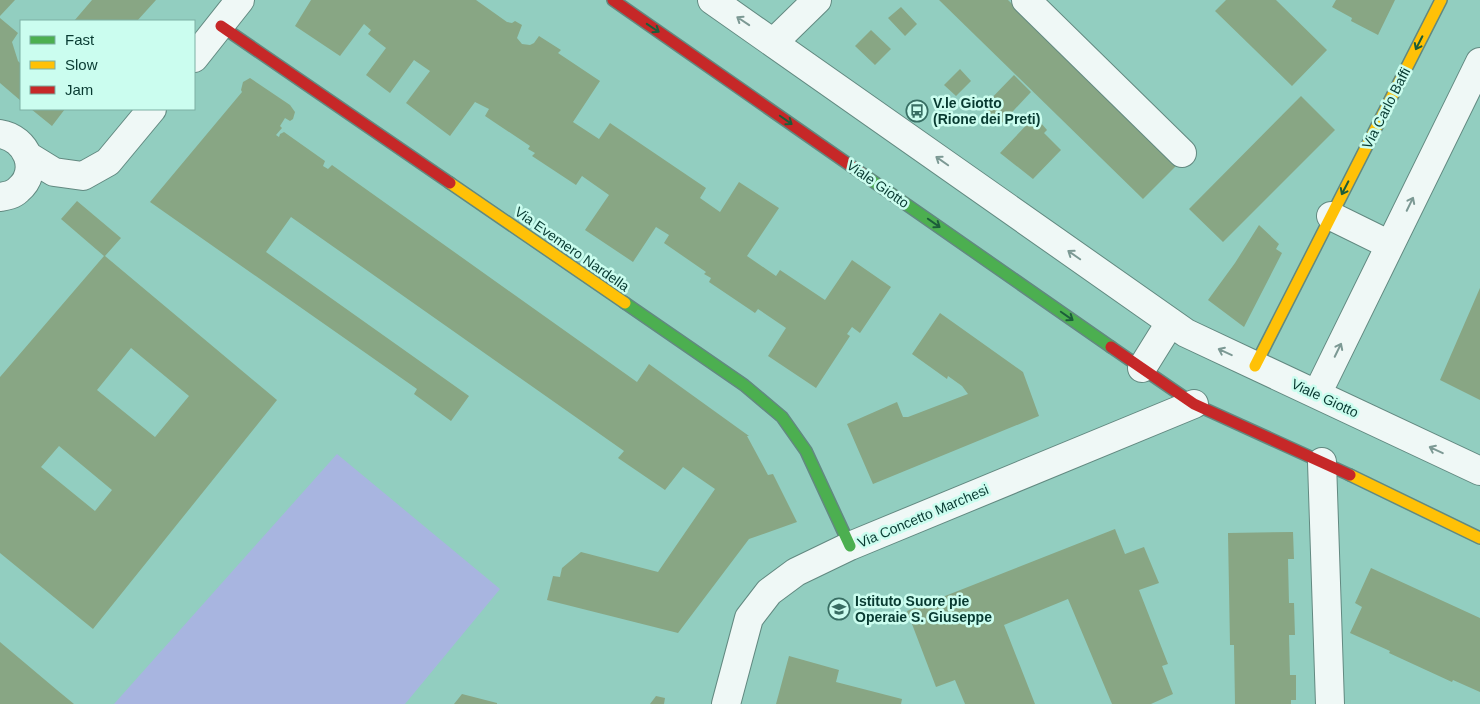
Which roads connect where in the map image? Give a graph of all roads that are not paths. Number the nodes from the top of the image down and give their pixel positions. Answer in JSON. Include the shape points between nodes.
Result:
{"nodes":[{"id":1,"x":240,"y":0,"type":"edge"},
{"id":2,"x":612,"y":0,"type":"edge"},
{"id":3,"x":712,"y":0,"type":"edge"},
{"id":4,"x":817,"y":0,"type":"edge"},
{"id":5,"x":1026,"y":0,"type":"edge"},
{"id":6,"x":1441,"y":0,"type":"edge"},
{"id":7,"x":221,"y":26,"type":"junction"},
{"id":8,"x":774,"y":42,"type":"junction"},
{"id":9,"x":195,"y":57,"type":"edge"},
{"id":10,"x":1480,"y":62,"type":"edge"},
{"id":11,"x":151,"y":110,"type":"edge"},
{"id":12,"x":0,"y":134,"type":"edge"},
{"id":13,"x":1182,"y":153,"type":"dead end"},
{"id":14,"x":28,"y":156,"type":"junction"},
{"id":15,"x":0,"y":198,"type":"edge"},
{"id":16,"x":1331,"y":216,"type":"junction"},
{"id":17,"x":1390,"y":246,"type":"junction"},
{"id":18,"x":1170,"y":323,"type":"junction"},
{"id":19,"x":1255,"y":366,"type":"junction"},
{"id":20,"x":1142,"y":368,"type":"junction"},
{"id":21,"x":1317,"y":394,"type":"junction"},
{"id":22,"x":1194,"y":404,"type":"junction"},
{"id":23,"x":1322,"y":462,"type":"junction"},
{"id":24,"x":1480,"y":471,"type":"edge"},
{"id":25,"x":1480,"y":538,"type":"edge"},
{"id":26,"x":850,"y":546,"type":"junction"},
{"id":27,"x":726,"y":704,"type":"edge"},
{"id":28,"x":1330,"y":704,"type":"edge"}],
"edges":[{"from":1,"to":7,"type":"street"},
{"from":2,"to":20,"type":"street","name":"Viale Giotto","one_way":true},
{"from":8,"to":3,"type":"street","name":"Viale Giotto","one_way":true},
{"from":4,"to":8,"type":"street"},
{"from":5,"to":13,"type":"street"},
{"from":6,"to":16,"type":"street","name":"Via Carlo Baffi","one_way":true},
{"from":7,"to":9,"type":"street"},
{"from":7,"to":26,"type":"street","name":"Via Evemero Nardella","via":[[744,385],[782,417],[806,451]]},
{"from":18,"to":8,"type":"street","name":"Viale Giotto","one_way":true},
{"from":17,"to":10,"type":"street","one_way":true},
{"from":11,"to":14,"type":"street","via":[[108,162],[83,176],[54,172]]},
{"from":12,"to":14,"type":"street","via":[[17,140]]},
{"from":14,"to":15,"type":"street","via":[[29,171],[23,186]]},
{"from":16,"to":17,"type":"street"},
{"from":16,"to":19,"type":"street","name":"Via Carlo Baffi"},
{"from":21,"to":17,"type":"street","one_way":true},
{"from":19,"to":18,"type":"street","name":"Viale Giotto","one_way":true},
{"from":18,"to":20,"type":"street"},
{"from":19,"to":21,"type":"street","name":"Viale Giotto"},
{"from":20,"to":22,"type":"street","name":"Viale Giotto"},
{"from":24,"to":21,"type":"street","name":"Viale Giotto","one_way":true},
{"from":22,"to":23,"type":"street","name":"Viale Giotto"},
{"from":22,"to":26,"type":"street","name":"Via Concetto Marchesi"},
{"from":23,"to":25,"type":"street","name":"Viale Giotto"},
{"from":23,"to":28,"type":"street"},
{"from":26,"to":27,"type":"street","name":"Via Concetto Marchesi","via":[[796,572],[769,592],[749,618]]}]}
